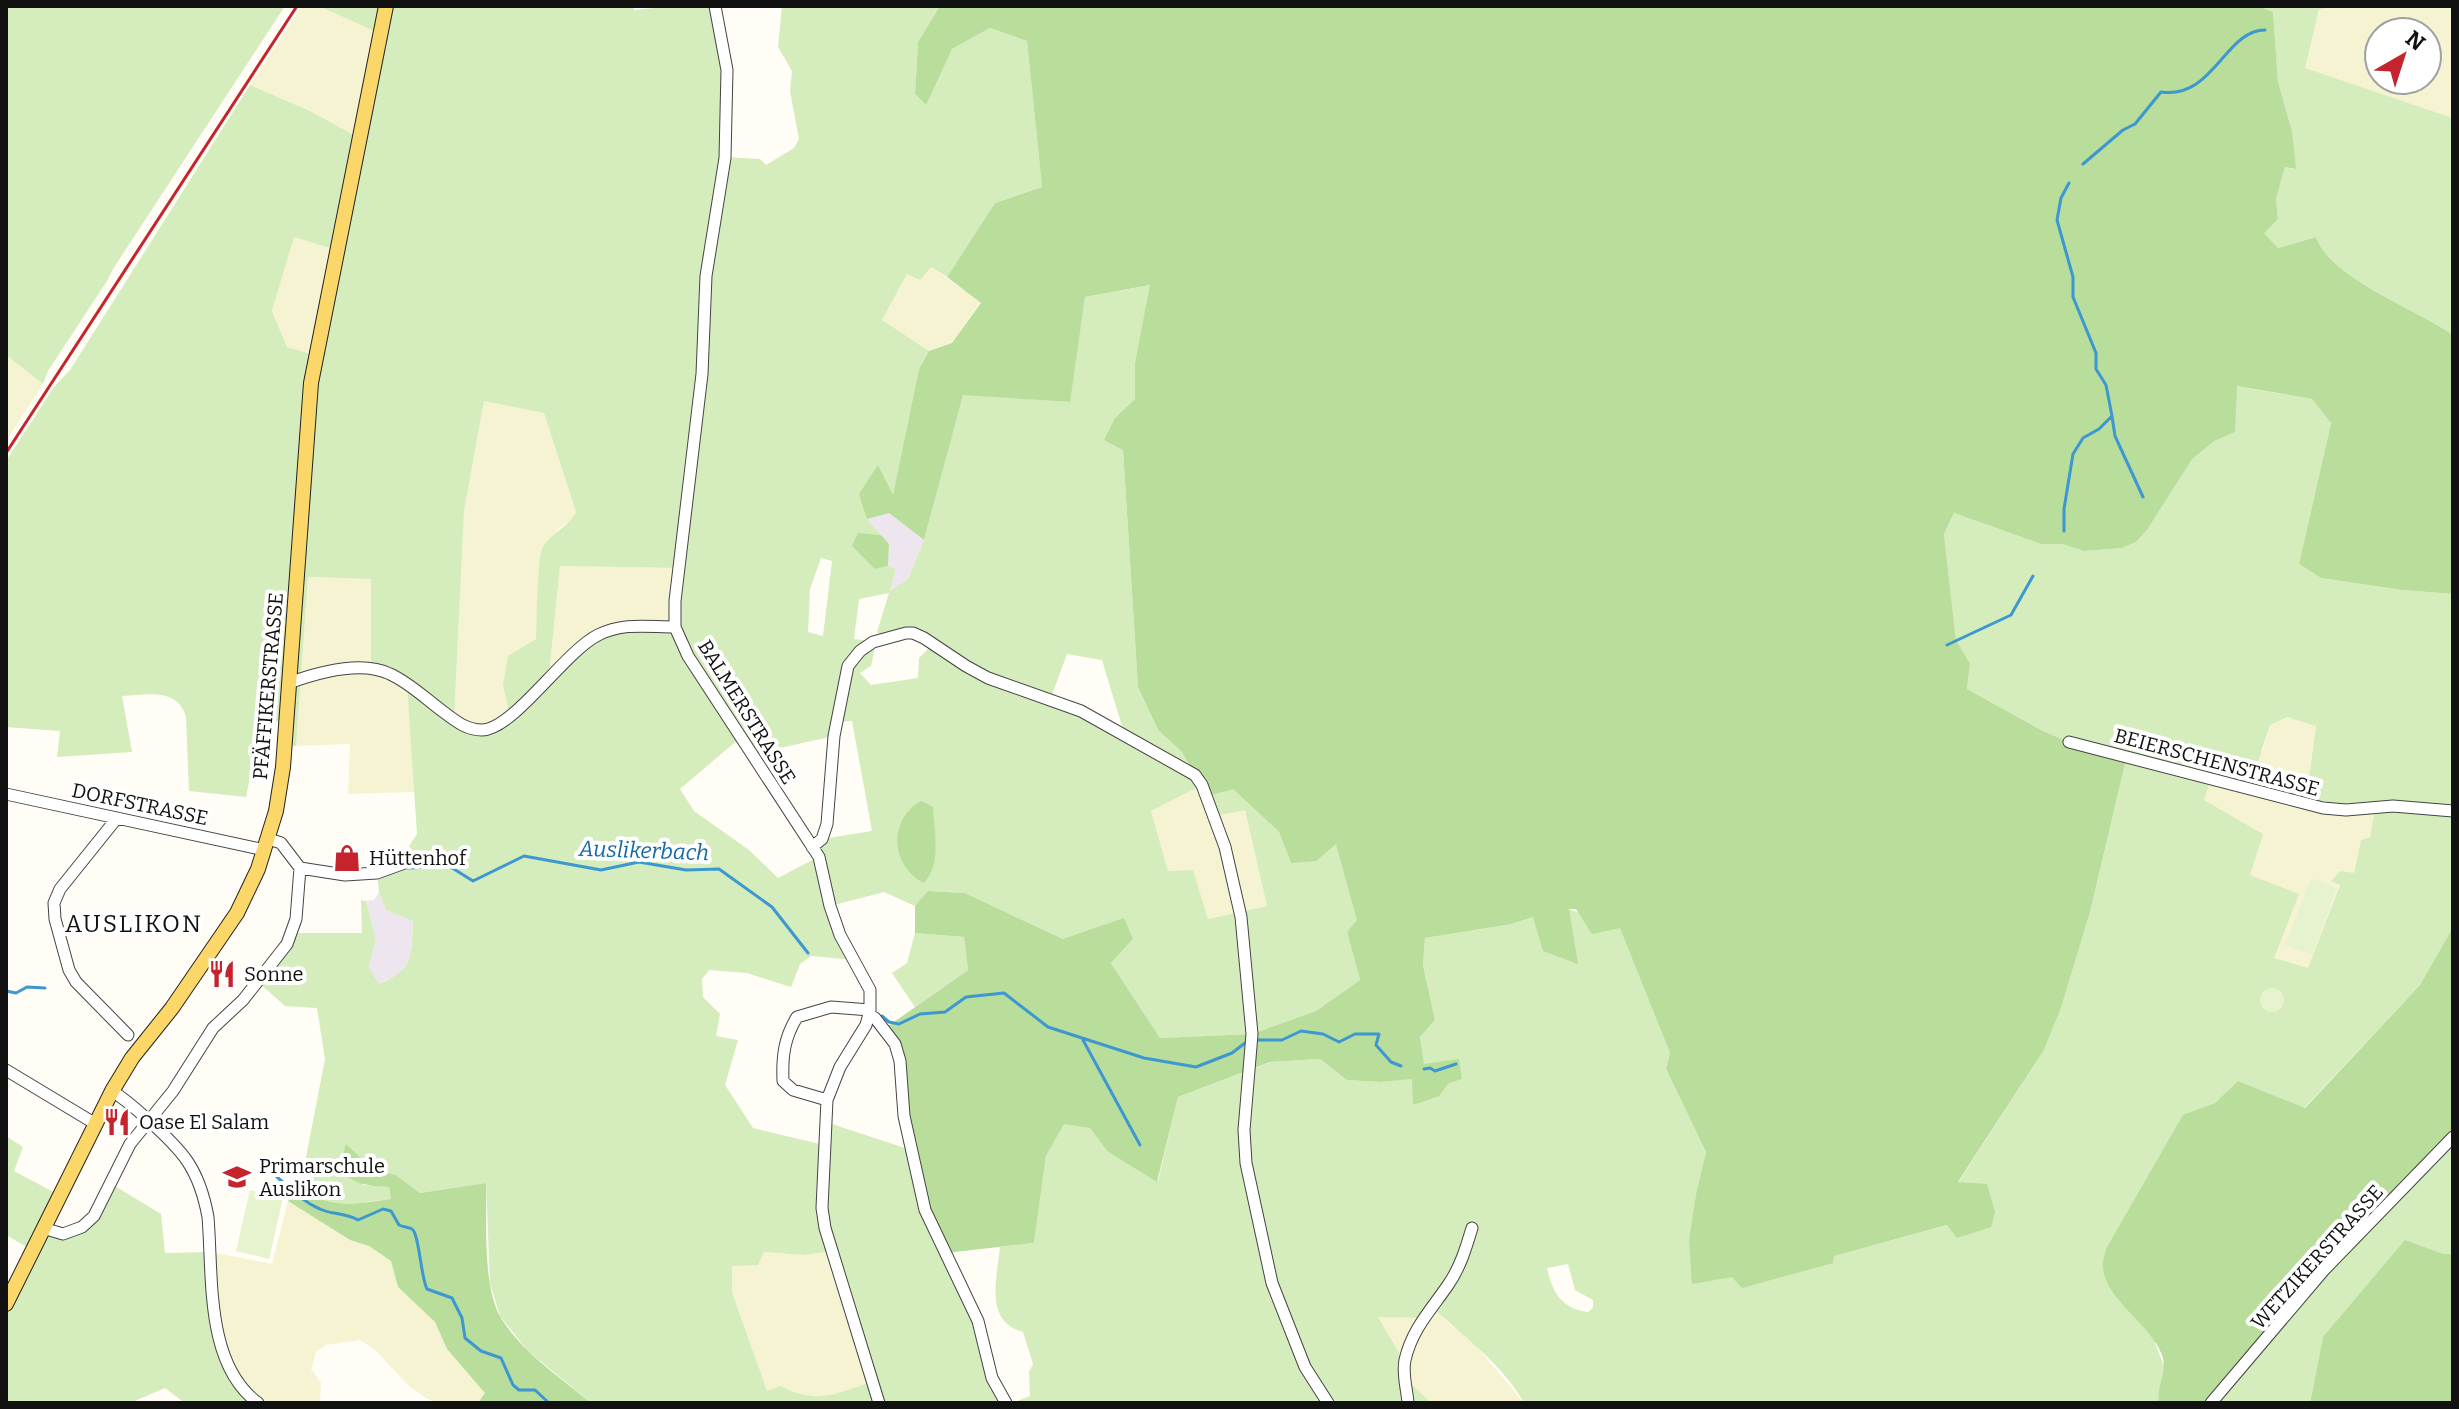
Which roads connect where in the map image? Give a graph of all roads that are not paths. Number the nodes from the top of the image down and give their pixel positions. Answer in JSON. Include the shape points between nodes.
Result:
{"nodes":[{"id":1,"x":386,"y":6,"type":"edge"},
{"id":2,"x":715,"y":6,"type":"edge"},
{"id":3,"x":675,"y":627,"type":"junction"},
{"id":4,"x":289,"y":683,"type":"junction"},
{"id":5,"x":2069,"y":742,"type":"dead end"},
{"id":6,"x":7,"y":797,"type":"edge"},
{"id":7,"x":2453,"y":811,"type":"edge"},
{"id":8,"x":117,"y":818,"type":"junction"},
{"id":9,"x":267,"y":844,"type":"junction"},
{"id":10,"x":812,"y":847,"type":"junction"},
{"id":11,"x":455,"y":858,"type":"dead end"},
{"id":12,"x":300,"y":868,"type":"junction"},
{"id":13,"x":870,"y":1013,"type":"junction"},
{"id":14,"x":128,"y":1035,"type":"dead end"},
{"id":15,"x":6,"y":1070,"type":"edge"},
{"id":16,"x":112,"y":1091,"type":"junction"},
{"id":17,"x":827,"y":1100,"type":"junction"},
{"id":18,"x":149,"y":1121,"type":"junction"},
{"id":19,"x":94,"y":1123,"type":"junction"},
{"id":20,"x":2453,"y":1137,"type":"edge"},
{"id":21,"x":43,"y":1228,"type":"junction"},
{"id":22,"x":1472,"y":1228,"type":"dead end"},
{"id":23,"x":6,"y":1304,"type":"edge"},
{"id":24,"x":258,"y":1403,"type":"edge"},
{"id":25,"x":879,"y":1403,"type":"edge"},
{"id":26,"x":1006,"y":1403,"type":"edge"},
{"id":27,"x":1328,"y":1403,"type":"edge"},
{"id":28,"x":1408,"y":1403,"type":"edge"},
{"id":29,"x":2211,"y":1403,"type":"edge"}],
"edges":[{"from":1,"to":4,"type":"main road","name":"PFÄFFIKERSTRASSE","via":[[311,383]]},
{"from":2,"to":3,"type":"street","name":"BALMERSTRASSE","via":[[726,61],[727,127],[706,276],[702,374]]},
{"from":3,"to":4,"type":"street","via":[[625,626],[599,634],[574,650],[495,728],[464,727],[383,671],[326,672]]},
{"from":3,"to":10,"type":"street","name":"BALMERSTRASSE","via":[[688,656]]},
{"from":4,"to":9,"type":"main road","name":"PFÄFFIKERSTRASSE","via":[[280,787]]},
{"from":5,"to":7,"type":"street","name":"BEIERSCHENSTRASSE","via":[[2323,808]]},
{"from":6,"to":8,"type":"street","name":"DORFSTRASSE"},
{"from":8,"to":9,"type":"street","name":"DORFSTRASSE","via":[[221,841]]},
{"from":8,"to":14,"type":"street","via":[[54,903],[69,970]]},
{"from":9,"to":12,"type":"street","via":[[281,843]]},
{"from":9,"to":16,"type":"main road","name":"PFÄFFIKERSTRASSE","via":[[237,913]]},
{"from":10,"to":13,"type":"street","name":"BALMERSTRASSE","via":[[822,864],[840,935],[870,990]]},
{"from":10,"to":27,"type":"street","via":[[822,839],[827,824],[834,736],[848,666],[873,642],[906,633],[924,638],[988,678],[1081,711],[1195,775],[1222,837],[1241,917],[1252,1018],[1246,1163],[1272,1283],[1305,1367]]},
{"from":11,"to":12,"type":"street","via":[[413,860],[377,873],[345,875]]},
{"from":12,"to":18,"type":"street","via":[[296,919],[287,944],[243,1000],[213,1028]]},
{"from":13,"to":17,"type":"street"},
{"from":13,"to":17,"type":"street","via":[[831,1007],[797,1017],[790,1029],[782,1054],[783,1081],[793,1090]]},
{"from":13,"to":26,"type":"street","via":[[895,1044],[925,1210],[978,1321],[992,1378]]},
{"from":15,"to":19,"type":"street"},
{"from":16,"to":18,"type":"street"},
{"from":16,"to":19,"type":"main road","name":"PFÄFFIKERSTRASSE"},
{"from":17,"to":25,"type":"street","via":[[825,1228]]},
{"from":18,"to":21,"type":"street","via":[[130,1144],[89,1222],[63,1234]]},
{"from":18,"to":24,"type":"street","via":[[185,1155],[198,1180],[208,1217],[224,1359],[234,1379]]},
{"from":19,"to":21,"type":"main road","name":"PFÄFFIKERSTRASSE"},
{"from":20,"to":29,"type":"street","name":"WETZIKERSTRASSE","via":[[2324,1270]]},
{"from":21,"to":23,"type":"main road","name":"PFÄFFIKERSTRASSE"},
{"from":22,"to":28,"type":"street","via":[[1461,1263],[1410,1343],[1405,1363]]}]}
